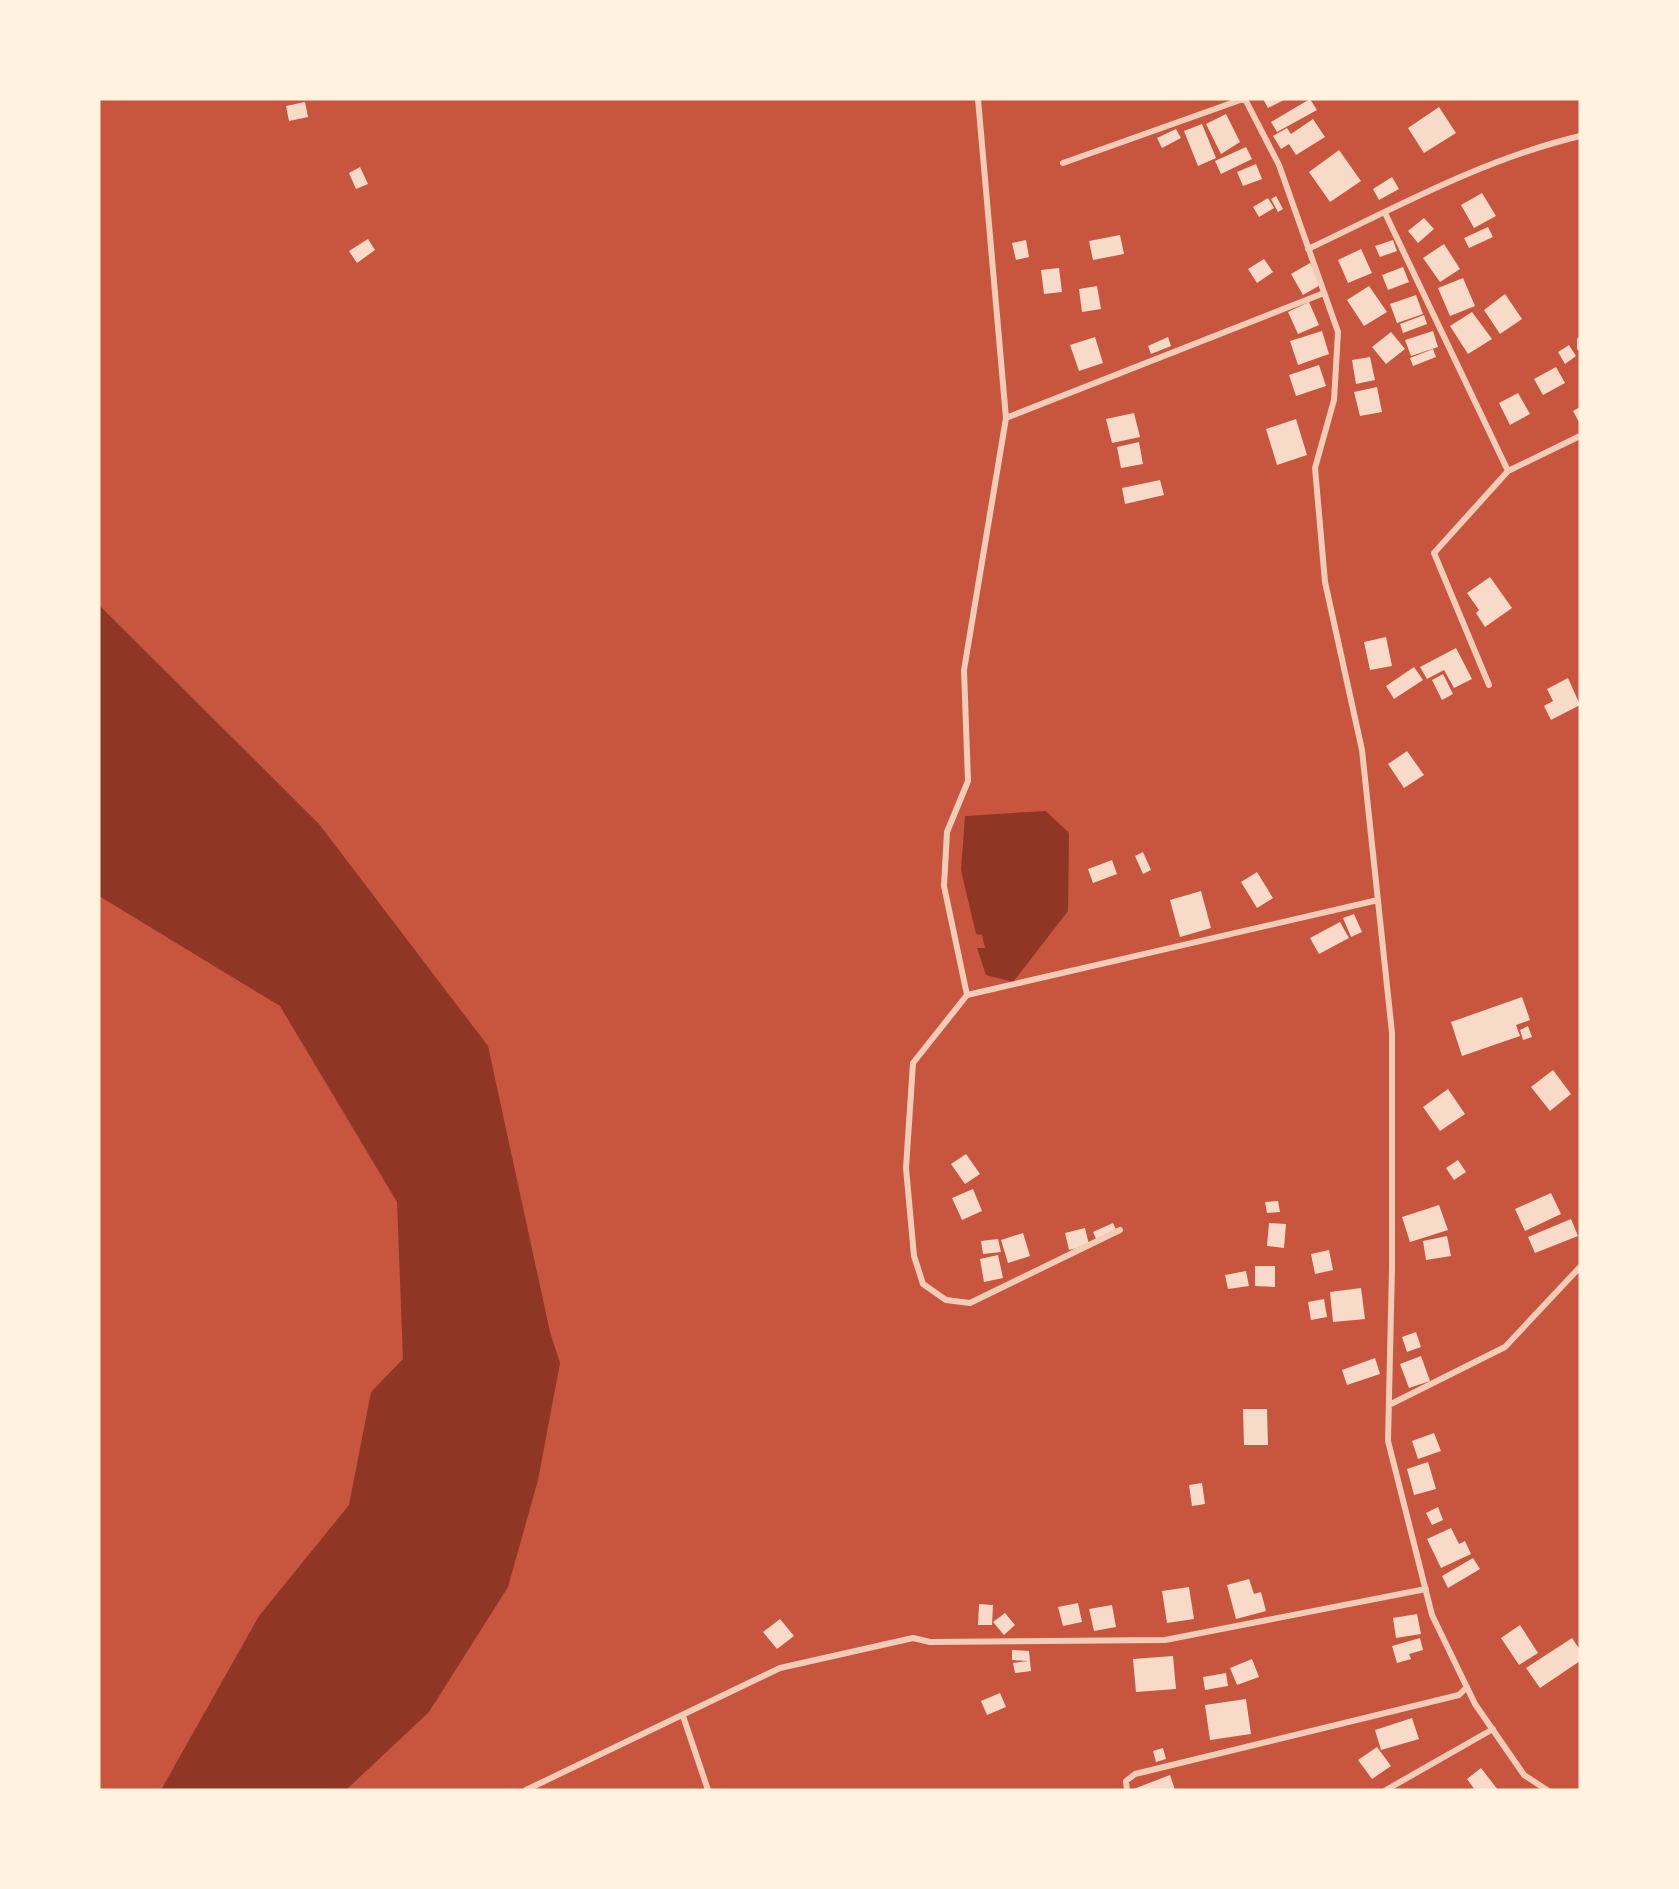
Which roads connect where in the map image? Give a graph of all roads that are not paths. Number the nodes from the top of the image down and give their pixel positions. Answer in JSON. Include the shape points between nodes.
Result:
{"nodes":[{"id":1,"x":978,"y":99,"type":"edge"},
{"id":2,"x":1244,"y":99,"type":"edge"},
{"id":3,"x":1580,"y":136,"type":"edge"},
{"id":4,"x":1063,"y":163,"type":"dead end"},
{"id":5,"x":1385,"y":213,"type":"junction"},
{"id":6,"x":1308,"y":249,"type":"junction"},
{"id":7,"x":1324,"y":293,"type":"junction"},
{"id":8,"x":1580,"y":340,"type":"edge"},
{"id":9,"x":1580,"y":348,"type":"edge"},
{"id":10,"x":1006,"y":418,"type":"junction"},
{"id":11,"x":1580,"y":436,"type":"edge"},
{"id":12,"x":1508,"y":471,"type":"junction"},
{"id":13,"x":1489,"y":685,"type":"dead end"},
{"id":14,"x":1378,"y":900,"type":"junction"},
{"id":15,"x":967,"y":995,"type":"junction"},
{"id":16,"x":1120,"y":1230,"type":"dead end"},
{"id":17,"x":1580,"y":1267,"type":"edge"},
{"id":18,"x":1389,"y":1405,"type":"junction"},
{"id":19,"x":1426,"y":1589,"type":"junction"},
{"id":20,"x":1467,"y":1687,"type":"junction"},
{"id":21,"x":683,"y":1716,"type":"junction"},
{"id":22,"x":1493,"y":1730,"type":"junction"},
{"id":23,"x":526,"y":1790,"type":"edge"},
{"id":24,"x":708,"y":1790,"type":"edge"},
{"id":25,"x":1127,"y":1790,"type":"edge"},
{"id":26,"x":1386,"y":1790,"type":"edge"},
{"id":27,"x":1547,"y":1790,"type":"edge"}],
"edges":[{"from":1,"to":10,"type":"street"},
{"from":2,"to":4,"type":"street"},
{"from":2,"to":6,"type":"street","via":[[1279,165]]},
{"from":3,"to":5,"type":"street","via":[[1539,146]]},
{"from":5,"to":6,"type":"street"},
{"from":5,"to":12,"type":"street"},
{"from":6,"to":7,"type":"street"},
{"from":7,"to":10,"type":"street"},
{"from":7,"to":14,"type":"street","via":[[1338,332],[1334,400],[1315,468],[1325,582],[1362,750]]},
{"from":8,"to":9,"type":"street"},
{"from":10,"to":15,"type":"street","via":[[964,670],[968,781],[947,832],[944,886]]},
{"from":11,"to":12,"type":"street"},
{"from":12,"to":13,"type":"street","via":[[1434,553]]},
{"from":14,"to":15,"type":"street"},
{"from":14,"to":18,"type":"street","via":[[1392,1033]]},
{"from":15,"to":16,"type":"street","via":[[913,1063],[906,1168],[914,1256],[923,1284],[946,1300],[970,1303]]},
{"from":17,"to":18,"type":"street","via":[[1505,1347]]},
{"from":18,"to":19,"type":"street","via":[[1388,1442]]},
{"from":19,"to":20,"type":"street","via":[[1432,1615]]},
{"from":19,"to":21,"type":"street","via":[[1165,1640],[930,1642],[913,1638],[780,1668]]},
{"from":20,"to":22,"type":"street"},
{"from":20,"to":25,"type":"street","via":[[1459,1695],[1143,1771],[1126,1781]]},
{"from":21,"to":23,"type":"street"},
{"from":21,"to":24,"type":"street"},
{"from":22,"to":26,"type":"street"},
{"from":22,"to":27,"type":"street","via":[[1524,1775]]}]}
